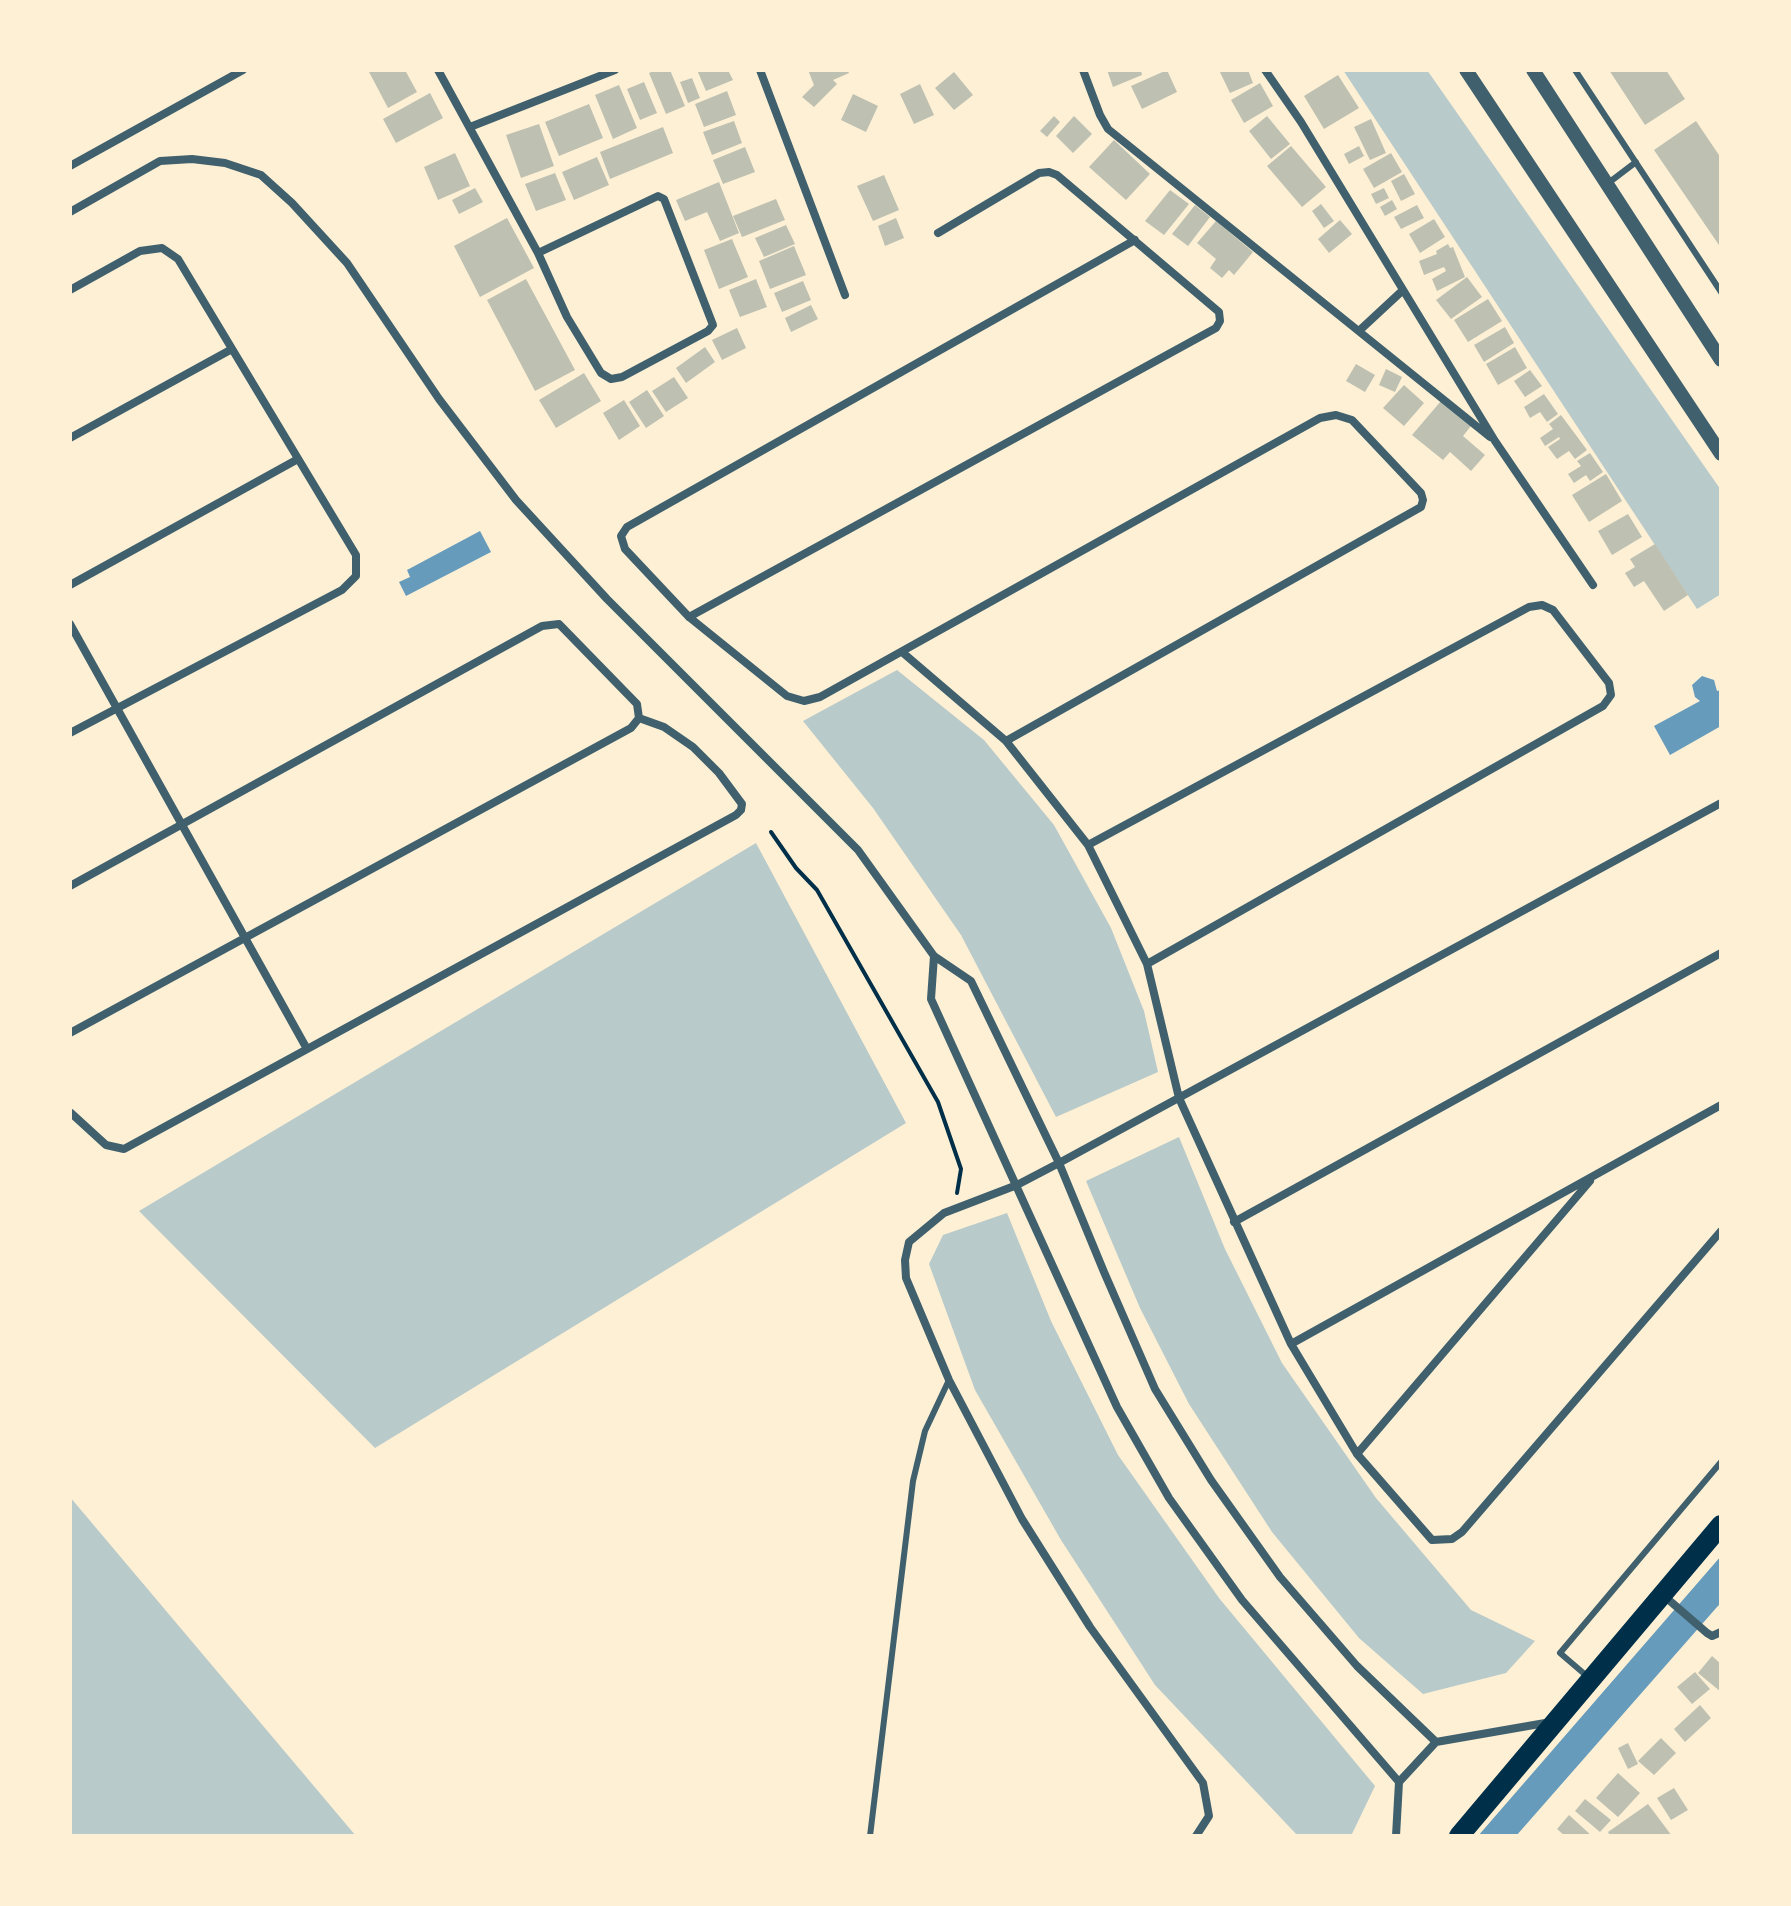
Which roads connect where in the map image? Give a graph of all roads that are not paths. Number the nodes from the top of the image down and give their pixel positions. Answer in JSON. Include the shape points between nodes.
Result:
{"nodes":[{"id":1,"x":243,"y":70,"type":"edge"},
{"id":2,"x":438,"y":70,"type":"edge"},
{"id":3,"x":615,"y":70,"type":"edge"},
{"id":4,"x":760,"y":70,"type":"edge"},
{"id":5,"x":1083,"y":70,"type":"edge"},
{"id":6,"x":1265,"y":70,"type":"edge"},
{"id":7,"x":1466,"y":70,"type":"edge"},
{"id":8,"x":1533,"y":70,"type":"edge"},
{"id":9,"x":1575,"y":70,"type":"edge"},
{"id":10,"x":470,"y":127,"type":"junction"},
{"id":11,"x":1636,"y":162,"type":"junction"},
{"id":12,"x":70,"y":166,"type":"edge"},
{"id":13,"x":1607,"y":184,"type":"junction"},
{"id":14,"x":70,"y":212,"type":"edge"},
{"id":15,"x":938,"y":233,"type":"dead end"},
{"id":16,"x":1135,"y":240,"type":"junction"},
{"id":17,"x":538,"y":253,"type":"junction"},
{"id":18,"x":70,"y":290,"type":"edge"},
{"id":19,"x":1402,"y":291,"type":"junction"},
{"id":20,"x":1721,"y":292,"type":"edge"},
{"id":21,"x":845,"y":295,"type":"dead end"},
{"id":22,"x":1360,"y":330,"type":"junction"},
{"id":23,"x":232,"y":349,"type":"junction"},
{"id":24,"x":1721,"y":360,"type":"edge"},
{"id":25,"x":70,"y":438,"type":"edge"},
{"id":26,"x":1495,"y":441,"type":"junction"},
{"id":27,"x":1721,"y":454,"type":"edge"},
{"id":28,"x":298,"y":459,"type":"junction"},
{"id":29,"x":70,"y":585,"type":"edge"},
{"id":30,"x":1593,"y":585,"type":"dead end"},
{"id":31,"x":689,"y":617,"type":"junction"},
{"id":32,"x":70,"y":624,"type":"edge"},
{"id":33,"x":902,"y":652,"type":"junction"},
{"id":34,"x":117,"y":709,"type":"junction"},
{"id":35,"x":639,"y":718,"type":"junction"},
{"id":36,"x":70,"y":733,"type":"edge"},
{"id":37,"x":1006,"y":741,"type":"junction"},
{"id":38,"x":1721,"y":803,"type":"edge"},
{"id":39,"x":181,"y":825,"type":"junction"},
{"id":40,"x":1088,"y":845,"type":"junction"},
{"id":41,"x":70,"y":886,"type":"edge"},
{"id":42,"x":243,"y":939,"type":"junction"},
{"id":43,"x":1721,"y":953,"type":"edge"},
{"id":44,"x":934,"y":956,"type":"junction"},
{"id":45,"x":1147,"y":964,"type":"junction"},
{"id":46,"x":70,"y":1033,"type":"edge"},
{"id":47,"x":307,"y":1049,"type":"junction"},
{"id":48,"x":1179,"y":1098,"type":"junction"},
{"id":49,"x":1721,"y":1105,"type":"edge"},
{"id":50,"x":71,"y":1113,"type":"edge"},
{"id":51,"x":1059,"y":1163,"type":"junction"},
{"id":52,"x":1594,"y":1176,"type":"junction"},
{"id":53,"x":1017,"y":1185,"type":"junction"},
{"id":54,"x":1234,"y":1222,"type":"junction"},
{"id":55,"x":1721,"y":1231,"type":"edge"},
{"id":56,"x":1291,"y":1344,"type":"junction"},
{"id":57,"x":949,"y":1380,"type":"junction"},
{"id":58,"x":1357,"y":1454,"type":"junction"},
{"id":59,"x":1721,"y":1462,"type":"edge"},
{"id":60,"x":1721,"y":1525,"type":"edge"},
{"id":61,"x":1667,"y":1599,"type":"junction"},
{"id":62,"x":1721,"y":1632,"type":"edge"},
{"id":63,"x":1590,"y":1679,"type":"junction"},
{"id":64,"x":1555,"y":1721,"type":"junction"},
{"id":65,"x":1436,"y":1742,"type":"junction"},
{"id":66,"x":1399,"y":1782,"type":"junction"},
{"id":67,"x":870,"y":1836,"type":"edge"},
{"id":68,"x":1196,"y":1836,"type":"edge"},
{"id":69,"x":1396,"y":1836,"type":"edge"},
{"id":70,"x":1459,"y":1836,"type":"edge"}],
"edges":[{"from":1,"to":12,"type":"street"},
{"from":2,"to":10,"type":"street"},
{"from":3,"to":10,"type":"street"},
{"from":4,"to":21,"type":"street"},
{"from":5,"to":22,"type":"street","via":[[1108,129]]},
{"from":6,"to":19,"type":"street"},
{"from":7,"to":27,"type":"street"},
{"from":8,"to":13,"type":"street"},
{"from":9,"to":11,"type":"lane"},
{"from":10,"to":17,"type":"street"},
{"from":11,"to":13,"type":"lane"},
{"from":11,"to":20,"type":"lane"},
{"from":13,"to":24,"type":"street"},
{"from":14,"to":44,"type":"street","via":[[160,161],[225,163],[261,175],[347,263],[439,399],[516,500],[607,599],[858,850]]},
{"from":15,"to":16,"type":"street","via":[[1049,172]]},
{"from":16,"to":31,"type":"street","via":[[627,527],[621,536],[625,549]]},
{"from":16,"to":31,"type":"street","via":[[1219,312],[1216,328]]},
{"from":17,"to":17,"type":"street","via":[[658,196],[664,199],[713,325],[611,379],[584,347]]},
{"from":18,"to":23,"type":"street","via":[[140,251],[162,248],[178,259]]},
{"from":19,"to":22,"type":"street"},
{"from":19,"to":26,"type":"street"},
{"from":22,"to":26,"type":"street"},
{"from":23,"to":25,"type":"street"},
{"from":23,"to":28,"type":"street"},
{"from":26,"to":30,"type":"street"},
{"from":28,"to":29,"type":"street"},
{"from":28,"to":34,"type":"street","via":[[356,555],[356,576],[342,590]]},
{"from":31,"to":33,"type":"street","via":[[787,696],[804,701]]},
{"from":32,"to":34,"type":"street"},
{"from":33,"to":37,"type":"street"},
{"from":33,"to":37,"type":"street","via":[[1320,418],[1352,420],[1421,493],[1421,507]]},
{"from":34,"to":36,"type":"street"},
{"from":34,"to":39,"type":"street"},
{"from":35,"to":39,"type":"street","via":[[637,704],[559,624],[542,626]]},
{"from":35,"to":42,"type":"street","via":[[631,728]]},
{"from":35,"to":47,"type":"street","via":[[693,747],[719,773],[741,810]]},
{"from":37,"to":40,"type":"street"},
{"from":38,"to":48,"type":"street"},
{"from":39,"to":41,"type":"street"},
{"from":39,"to":42,"type":"street"},
{"from":40,"to":45,"type":"street"},
{"from":40,"to":45,"type":"street","via":[[1529,607],[1553,610],[1609,683],[1611,695],[1603,706]]},
{"from":42,"to":46,"type":"street"},
{"from":42,"to":47,"type":"street"},
{"from":43,"to":54,"type":"street"},
{"from":44,"to":51,"type":"street","via":[[971,981]]},
{"from":44,"to":53,"type":"street","via":[[931,999]]},
{"from":45,"to":48,"type":"street"},
{"from":47,"to":50,"type":"street","via":[[124,1149],[106,1145]]},
{"from":48,"to":51,"type":"street"},
{"from":48,"to":54,"type":"street"},
{"from":49,"to":52,"type":"street"},
{"from":51,"to":53,"type":"street"},
{"from":51,"to":65,"type":"street","via":[[1155,1389],[1211,1480],[1357,1666]]},
{"from":52,"to":56,"type":"street"},
{"from":52,"to":58,"type":"street"},
{"from":53,"to":57,"type":"street","via":[[944,1213],[909,1242],[906,1278]]},
{"from":53,"to":66,"type":"street","via":[[1117,1407],[1169,1498],[1242,1600]]},
{"from":54,"to":56,"type":"street"},
{"from":55,"to":58,"type":"street","via":[[1452,1539],[1425,1535]]},
{"from":56,"to":58,"type":"street"},
{"from":57,"to":67,"type":"lane","via":[[925,1431],[913,1481]]},
{"from":57,"to":68,"type":"street","via":[[1022,1519],[1082,1615],[1203,1783],[1209,1816]]},
{"from":59,"to":63,"type":"lane","via":[[1560,1653]]},
{"from":60,"to":61,"type":"main road"},
{"from":61,"to":62,"type":"street","via":[[1707,1633]]},
{"from":61,"to":63,"type":"main road"},
{"from":63,"to":64,"type":"main road"},
{"from":64,"to":65,"type":"street"},
{"from":64,"to":70,"type":"main road"},
{"from":65,"to":66,"type":"street"},
{"from":66,"to":69,"type":"street"}]}
